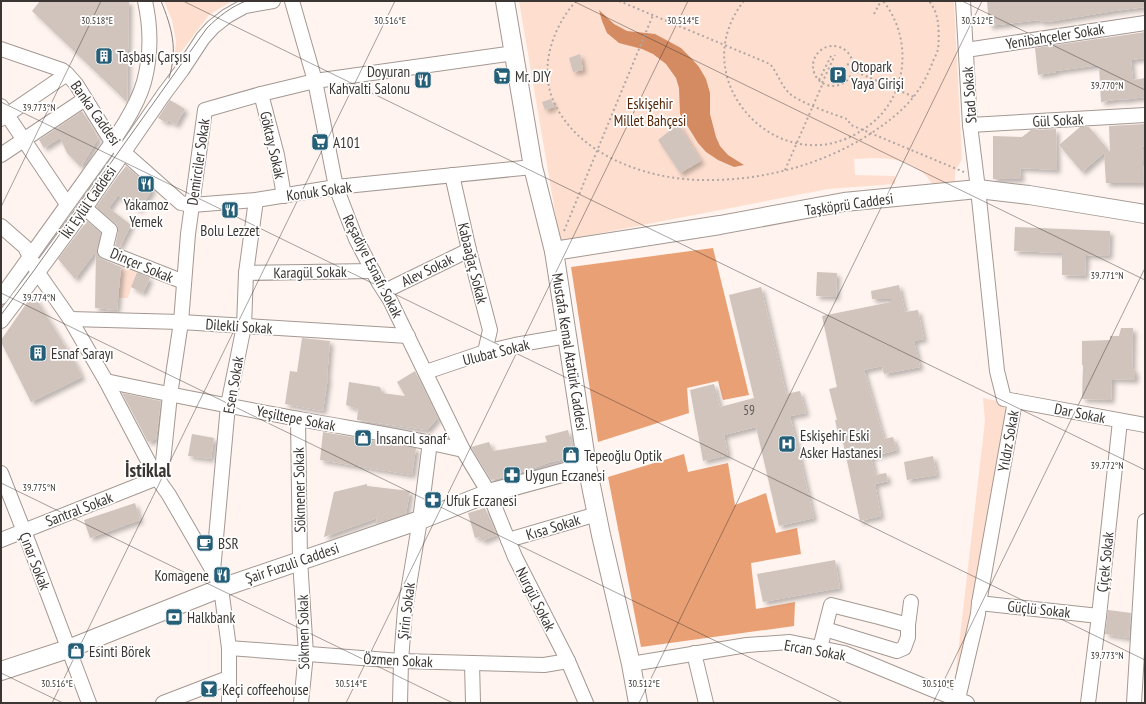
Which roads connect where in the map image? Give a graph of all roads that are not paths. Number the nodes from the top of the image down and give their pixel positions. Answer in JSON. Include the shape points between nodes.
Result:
{"nodes":[{"id":1,"x":145,"y":1,"type":"edge"},
{"id":2,"x":272,"y":1,"type":"edge"},
{"id":3,"x":292,"y":1,"type":"edge"},
{"id":4,"x":505,"y":1,"type":"edge"},
{"id":5,"x":963,"y":1,"type":"edge"},
{"id":6,"x":1145,"y":23,"type":"edge"},
{"id":7,"x":1,"y":49,"type":"edge"},
{"id":8,"x":966,"y":50,"type":"junction"},
{"id":9,"x":514,"y":53,"type":"junction"},
{"id":10,"x":67,"y":74,"type":"junction"},
{"id":11,"x":315,"y":81,"type":"junction"},
{"id":12,"x":261,"y":94,"type":"junction"},
{"id":13,"x":85,"y":99,"type":"junction"},
{"id":14,"x":3,"y":114,"type":"edge"},
{"id":15,"x":1145,"y":115,"type":"edge"},
{"id":16,"x":970,"y":125,"type":"junction"},
{"id":17,"x":23,"y":140,"type":"junction"},
{"id":18,"x":112,"y":142,"type":"junction"},
{"id":19,"x":124,"y":152,"type":"junction"},
{"id":20,"x":1,"y":155,"type":"edge"},
{"id":21,"x":533,"y":167,"type":"junction"},
{"id":22,"x":452,"y":174,"type":"junction"},
{"id":23,"x":336,"y":187,"type":"junction"},
{"id":24,"x":978,"y":189,"type":"junction"},
{"id":25,"x":284,"y":196,"type":"junction"},
{"id":26,"x":256,"y":200,"type":"junction"},
{"id":27,"x":67,"y":204,"type":"junction"},
{"id":28,"x":192,"y":205,"type":"junction"},
{"id":29,"x":84,"y":208,"type":"junction"},
{"id":30,"x":1145,"y":214,"type":"edge"},
{"id":31,"x":1,"y":226,"type":"edge"},
{"id":32,"x":558,"y":244,"type":"junction"},
{"id":33,"x":469,"y":250,"type":"junction"},
{"id":34,"x":30,"y":257,"type":"junction"},
{"id":35,"x":373,"y":271,"type":"junction"},
{"id":36,"x":38,"y":273,"type":"junction"},
{"id":37,"x":246,"y":273,"type":"junction"},
{"id":38,"x":184,"y":282,"type":"junction"},
{"id":39,"x":384,"y":291,"type":"junction"},
{"id":40,"x":1,"y":297,"type":"edge"},
{"id":41,"x":70,"y":318,"type":"junction"},
{"id":42,"x":1,"y":321,"type":"edge"},
{"id":43,"x":181,"y":322,"type":"junction"},
{"id":44,"x":244,"y":326,"type":"junction"},
{"id":45,"x":408,"y":336,"type":"junction"},
{"id":46,"x":567,"y":336,"type":"junction"},
{"id":47,"x":485,"y":352,"type":"junction"},
{"id":48,"x":426,"y":372,"type":"junction"},
{"id":49,"x":106,"y":381,"type":"junction"},
{"id":50,"x":170,"y":395,"type":"junction"},
{"id":51,"x":1015,"y":401,"type":"junction"},
{"id":52,"x":228,"y":405,"type":"junction"},
{"id":53,"x":298,"y":419,"type":"junction"},
{"id":54,"x":1120,"y":421,"type":"junction"},
{"id":55,"x":1145,"y":425,"type":"edge"},
{"id":56,"x":430,"y":442,"type":"junction"},
{"id":57,"x":463,"y":450,"type":"junction"},
{"id":58,"x":587,"y":466,"type":"junction"},
{"id":59,"x":1,"y":473,"type":"edge"},
{"id":60,"x":157,"y":478,"type":"junction"},
{"id":61,"x":489,"y":493,"type":"junction"},
{"id":62,"x":597,"y":514,"type":"junction"},
{"id":63,"x":420,"y":520,"type":"junction"},
{"id":64,"x":1145,"y":521,"type":"edge"},
{"id":65,"x":24,"y":530,"type":"junction"},
{"id":66,"x":1144,"y":539,"type":"edge"},
{"id":67,"x":1,"y":540,"type":"edge"},
{"id":68,"x":508,"y":540,"type":"junction"},
{"id":69,"x":300,"y":560,"type":"junction"},
{"id":70,"x":213,"y":571,"type":"junction"},
{"id":71,"x":221,"y":588,"type":"junction"},
{"id":72,"x":912,"y":602,"type":"dead end"},
{"id":73,"x":979,"y":602,"type":"junction"},
{"id":74,"x":1099,"y":616,"type":"junction"},
{"id":75,"x":908,"y":625,"type":"junction"},
{"id":76,"x":825,"y":629,"type":"junction"},
{"id":77,"x":1141,"y":647,"type":"edge"},
{"id":78,"x":68,"y":648,"type":"junction"},
{"id":79,"x":229,"y":648,"type":"junction"},
{"id":80,"x":820,"y":648,"type":"junction"},
{"id":81,"x":694,"y":653,"type":"junction"},
{"id":82,"x":306,"y":654,"type":"junction"},
{"id":83,"x":401,"y":661,"type":"junction"},
{"id":84,"x":568,"y":661,"type":"junction"},
{"id":85,"x":472,"y":663,"type":"junction"},
{"id":86,"x":631,"y":664,"type":"junction"},
{"id":87,"x":1,"y":671,"type":"edge"},
{"id":88,"x":228,"y":678,"type":"junction"},
{"id":89,"x":933,"y":697,"type":"edge"},
{"id":90,"x":963,"y":701,"type":"edge"},
{"id":91,"x":89,"y":703,"type":"edge"},
{"id":92,"x":163,"y":703,"type":"edge"},
{"id":93,"x":230,"y":703,"type":"edge"},
{"id":94,"x":301,"y":703,"type":"edge"},
{"id":95,"x":400,"y":703,"type":"edge"},
{"id":96,"x":473,"y":703,"type":"edge"},
{"id":97,"x":586,"y":703,"type":"edge"},
{"id":98,"x":638,"y":703,"type":"edge"},
{"id":99,"x":706,"y":703,"type":"edge"},
{"id":100,"x":1088,"y":703,"type":"edge"},
{"id":101,"x":1134,"y":703,"type":"edge"}],
"edges":[{"from":1,"to":18,"type":"street","name":"İki Eylül Caddesi","via":[[150,40],[144,84]]},
{"from":2,"to":19,"type":"street","name":"İki Eylül Caddesi","via":[[245,6],[213,27]]},
{"from":3,"to":11,"type":"street","name":"Reşadiye Esnafı Sokak"},
{"from":4,"to":9,"type":"main road","name":"Mustafa Kemal Atatürk Caddesi"},
{"from":5,"to":8,"type":"street","name":"Stad Sokak"},
{"from":6,"to":8,"type":"street","name":"Yenibahçeler Sokak"},
{"from":7,"to":10,"type":"street","name":"Banka Caddesi"},
{"from":8,"to":16,"type":"street","name":"Stad Sokak"},
{"from":9,"to":11,"type":"street","name":"Demirciler Sokak"},
{"from":9,"to":21,"type":"main road","name":"Mustafa Kemal Atatürk Caddesi"},
{"from":10,"to":13,"type":"street","name":"Banka Caddesi"},
{"from":10,"to":14,"type":"street"},
{"from":11,"to":12,"type":"street","name":"Demirciler Sokak"},
{"from":11,"to":23,"type":"street","name":"Reşadiye Esnafı Sokak"},
{"from":12,"to":25,"type":"street","name":"Göktay Sokak","via":[[277,155]]},
{"from":12,"to":28,"type":"street","name":"Demirciler Sokak","via":[[205,110]]},
{"from":13,"to":17,"type":"street"},
{"from":13,"to":18,"type":"street","name":"Banka Caddesi"},
{"from":14,"to":17,"type":"street"},
{"from":15,"to":16,"type":"street","name":"Gül Sokak"},
{"from":16,"to":24,"type":"street","name":"Stad Sokak"},
{"from":17,"to":20,"type":"street"},
{"from":17,"to":27,"type":"street"},
{"from":18,"to":19,"type":"street","name":"Banka Caddesi"},
{"from":18,"to":27,"type":"street","name":"İki Eylül Caddesi"},
{"from":19,"to":28,"type":"street","name":"Konuk Sokak","via":[[181,204]]},
{"from":19,"to":29,"type":"street","name":"İki Eylül Caddesi"},
{"from":21,"to":22,"type":"street","name":"Konuk Sokak"},
{"from":21,"to":32,"type":"main road","name":"Mustafa Kemal Atatürk Caddesi"},
{"from":22,"to":23,"type":"street","name":"Konuk Sokak"},
{"from":22,"to":33,"type":"street","name":"Kabaağaç Sokak"},
{"from":23,"to":25,"type":"street","name":"Konuk Sokak"},
{"from":23,"to":35,"type":"street","name":"Reşadiye Esnafı Sokak","via":[[356,239]]},
{"from":24,"to":30,"type":"main road","name":"Taşköprü Caddesi"},
{"from":24,"to":32,"type":"main road","name":"Taşköprü Caddesi","via":[[844,202],[720,225]]},
{"from":24,"to":51,"type":"street","name":"Yıldız Sokak","via":[[997,371],[1004,399]]},
{"from":25,"to":26,"type":"street","name":"Konuk Sokak"},
{"from":26,"to":28,"type":"street","name":"Konuk Sokak"},
{"from":26,"to":37,"type":"street","name":"Esen Sokak"},
{"from":27,"to":34,"type":"street","name":"İki Eylül Caddesi"},
{"from":28,"to":38,"type":"street","name":"Demirciler Sokak"},
{"from":29,"to":36,"type":"street","name":"İki Eylül Caddesi"},
{"from":29,"to":38,"type":"street","name":"Dinçer Sokak","via":[[110,230],[105,251]]},
{"from":31,"to":34,"type":"street","via":[[25,247]]},
{"from":32,"to":46,"type":"main road","name":"Mustafa Kemal Atatürk Caddesi"},
{"from":33,"to":39,"type":"street","name":"Alev Sokak"},
{"from":33,"to":47,"type":"street","name":"Kabaağaç Sokak","via":[[490,330]]},
{"from":34,"to":36,"type":"street"},
{"from":34,"to":40,"type":"street","name":"İki Eylül Caddesi"},
{"from":35,"to":37,"type":"street","name":"Karagül Sokak"},
{"from":35,"to":39,"type":"street","name":"Reşadiye Esnafı Sokak"},
{"from":36,"to":41,"type":"street"},
{"from":36,"to":42,"type":"street","name":"İki Eylül Caddesi"},
{"from":37,"to":44,"type":"street","name":"Esen Sokak"},
{"from":38,"to":43,"type":"street","name":"Demirciler Sokak"},
{"from":39,"to":45,"type":"street","name":"Reşadiye Esnafı Sokak"},
{"from":41,"to":43,"type":"street","name":"Dilekli Sokak"},
{"from":41,"to":49,"type":"street"},
{"from":43,"to":44,"type":"street","name":"Dilekli Sokak"},
{"from":43,"to":50,"type":"street","name":"Demirciler Sokak"},
{"from":44,"to":45,"type":"street","name":"Dilekli Sokak"},
{"from":44,"to":52,"type":"street","name":"Esen Sokak"},
{"from":45,"to":48,"type":"street","name":"Reşadiye Esnafı Sokak"},
{"from":46,"to":47,"type":"street","name":"Ulubat Sokak"},
{"from":46,"to":58,"type":"main road","name":"Mustafa Kemal Atatürk Caddesi"},
{"from":47,"to":48,"type":"street","name":"Ulubat Sokak"},
{"from":48,"to":57,"type":"street","name":"Reşadiye Esnafı Sokak"},
{"from":49,"to":50,"type":"street","name":"Yeşiltepe Sokak"},
{"from":49,"to":60,"type":"street"},
{"from":50,"to":52,"type":"street","name":"Yeşiltepe Sokak"},
{"from":50,"to":60,"type":"street","name":"Demirciler Sokak","via":[[163,462]]},
{"from":51,"to":54,"type":"street","name":"Dar Sokak"},
{"from":51,"to":73,"type":"street","name":"Yıldız Sokak"},
{"from":52,"to":53,"type":"street","name":"Yeşiltepe Sokak"},
{"from":52,"to":70,"type":"street","name":"Esen Sokak"},
{"from":53,"to":56,"type":"street","name":"Yeşiltepe Sokak"},
{"from":53,"to":69,"type":"street","name":"Sökmener Sokak"},
{"from":54,"to":55,"type":"street","name":"Dar Sokak"},
{"from":54,"to":74,"type":"street","name":"Çiçek Sokak"},
{"from":56,"to":57,"type":"street","name":"Yeşiltepe Sokak"},
{"from":56,"to":63,"type":"street","name":"Şirin Sokak"},
{"from":57,"to":61,"type":"street","name":"Reşadiye Esnafı Sokak"},
{"from":58,"to":61,"type":"main road","name":"Şair Fuzuli Caddesi"},
{"from":58,"to":62,"type":"main road","name":"Mustafa Kemal Atatürk Caddesi"},
{"from":59,"to":65,"type":"street","name":"Çınar Sokak"},
{"from":60,"to":65,"type":"street","name":"Santral Sokak"},
{"from":60,"to":70,"type":"street"},
{"from":61,"to":63,"type":"main road","name":"Şair Fuzuli Caddesi"},
{"from":61,"to":68,"type":"street","name":"Nurgül Sokak"},
{"from":62,"to":68,"type":"street","name":"Kısa Sokak"},
{"from":62,"to":86,"type":"main road","name":"Mustafa Kemal Atatürk Caddesi"},
{"from":63,"to":69,"type":"main road","name":"Şair Fuzuli Caddesi"},
{"from":63,"to":83,"type":"street","name":"Şirin Sokak","via":[[405,608]]},
{"from":64,"to":66,"type":"street"},
{"from":65,"to":67,"type":"street","name":"Santral Sokak"},
{"from":65,"to":78,"type":"street","name":"Çınar Sokak"},
{"from":66,"to":77,"type":"street"},
{"from":68,"to":84,"type":"street","name":"Nurgül Sokak"},
{"from":69,"to":71,"type":"main road","name":"Şair Fuzuli Caddesi"},
{"from":69,"to":82,"type":"street","name":"Sökmen Sokak"},
{"from":70,"to":71,"type":"street"},
{"from":71,"to":78,"type":"main road","name":"Şair Fuzuli Caddesi"},
{"from":71,"to":79,"type":"street"},
{"from":72,"to":75,"type":"street"},
{"from":73,"to":74,"type":"street","name":"Güçlü Sokak"},
{"from":73,"to":90,"type":"street","name":"Yıldız Sokak"},
{"from":74,"to":100,"type":"street","name":"Çiçek Sokak"},
{"from":75,"to":76,"type":"street","via":[[832,605]]},
{"from":75,"to":76,"type":"street","via":[[908,637],[904,648],[897,650]]},
{"from":76,"to":80,"type":"street"},
{"from":77,"to":101,"type":"street"},
{"from":78,"to":87,"type":"main road","name":"Şair Fuzuli Caddesi"},
{"from":78,"to":91,"type":"street","name":"Çınar Sokak"},
{"from":79,"to":82,"type":"street","name":"Özmen Sokak"},
{"from":79,"to":88,"type":"street"},
{"from":80,"to":81,"type":"street","name":"Ercan Sokak","via":[[790,642]]},
{"from":80,"to":89,"type":"street","name":"Ercan Sokak","via":[[844,653]]},
{"from":81,"to":86,"type":"street","name":"Ercan Sokak"},
{"from":81,"to":99,"type":"street"},
{"from":82,"to":83,"type":"street","name":"Özmen Sokak"},
{"from":82,"to":94,"type":"street","name":"Sökmen Sokak"},
{"from":83,"to":85,"type":"street","name":"Özmen Sokak"},
{"from":83,"to":95,"type":"street","name":"Şirin Sokak"},
{"from":84,"to":85,"type":"street","name":"Özmen Sokak","via":[[544,665]]},
{"from":84,"to":97,"type":"street","name":"Nurgül Sokak"},
{"from":85,"to":96,"type":"street"},
{"from":86,"to":98,"type":"main road","name":"Mustafa Kemal Atatürk Caddesi"},
{"from":88,"to":92,"type":"street"},
{"from":88,"to":93,"type":"street"},
{"from":89,"to":90,"type":"street","name":"Ercan Sokak"}]}
